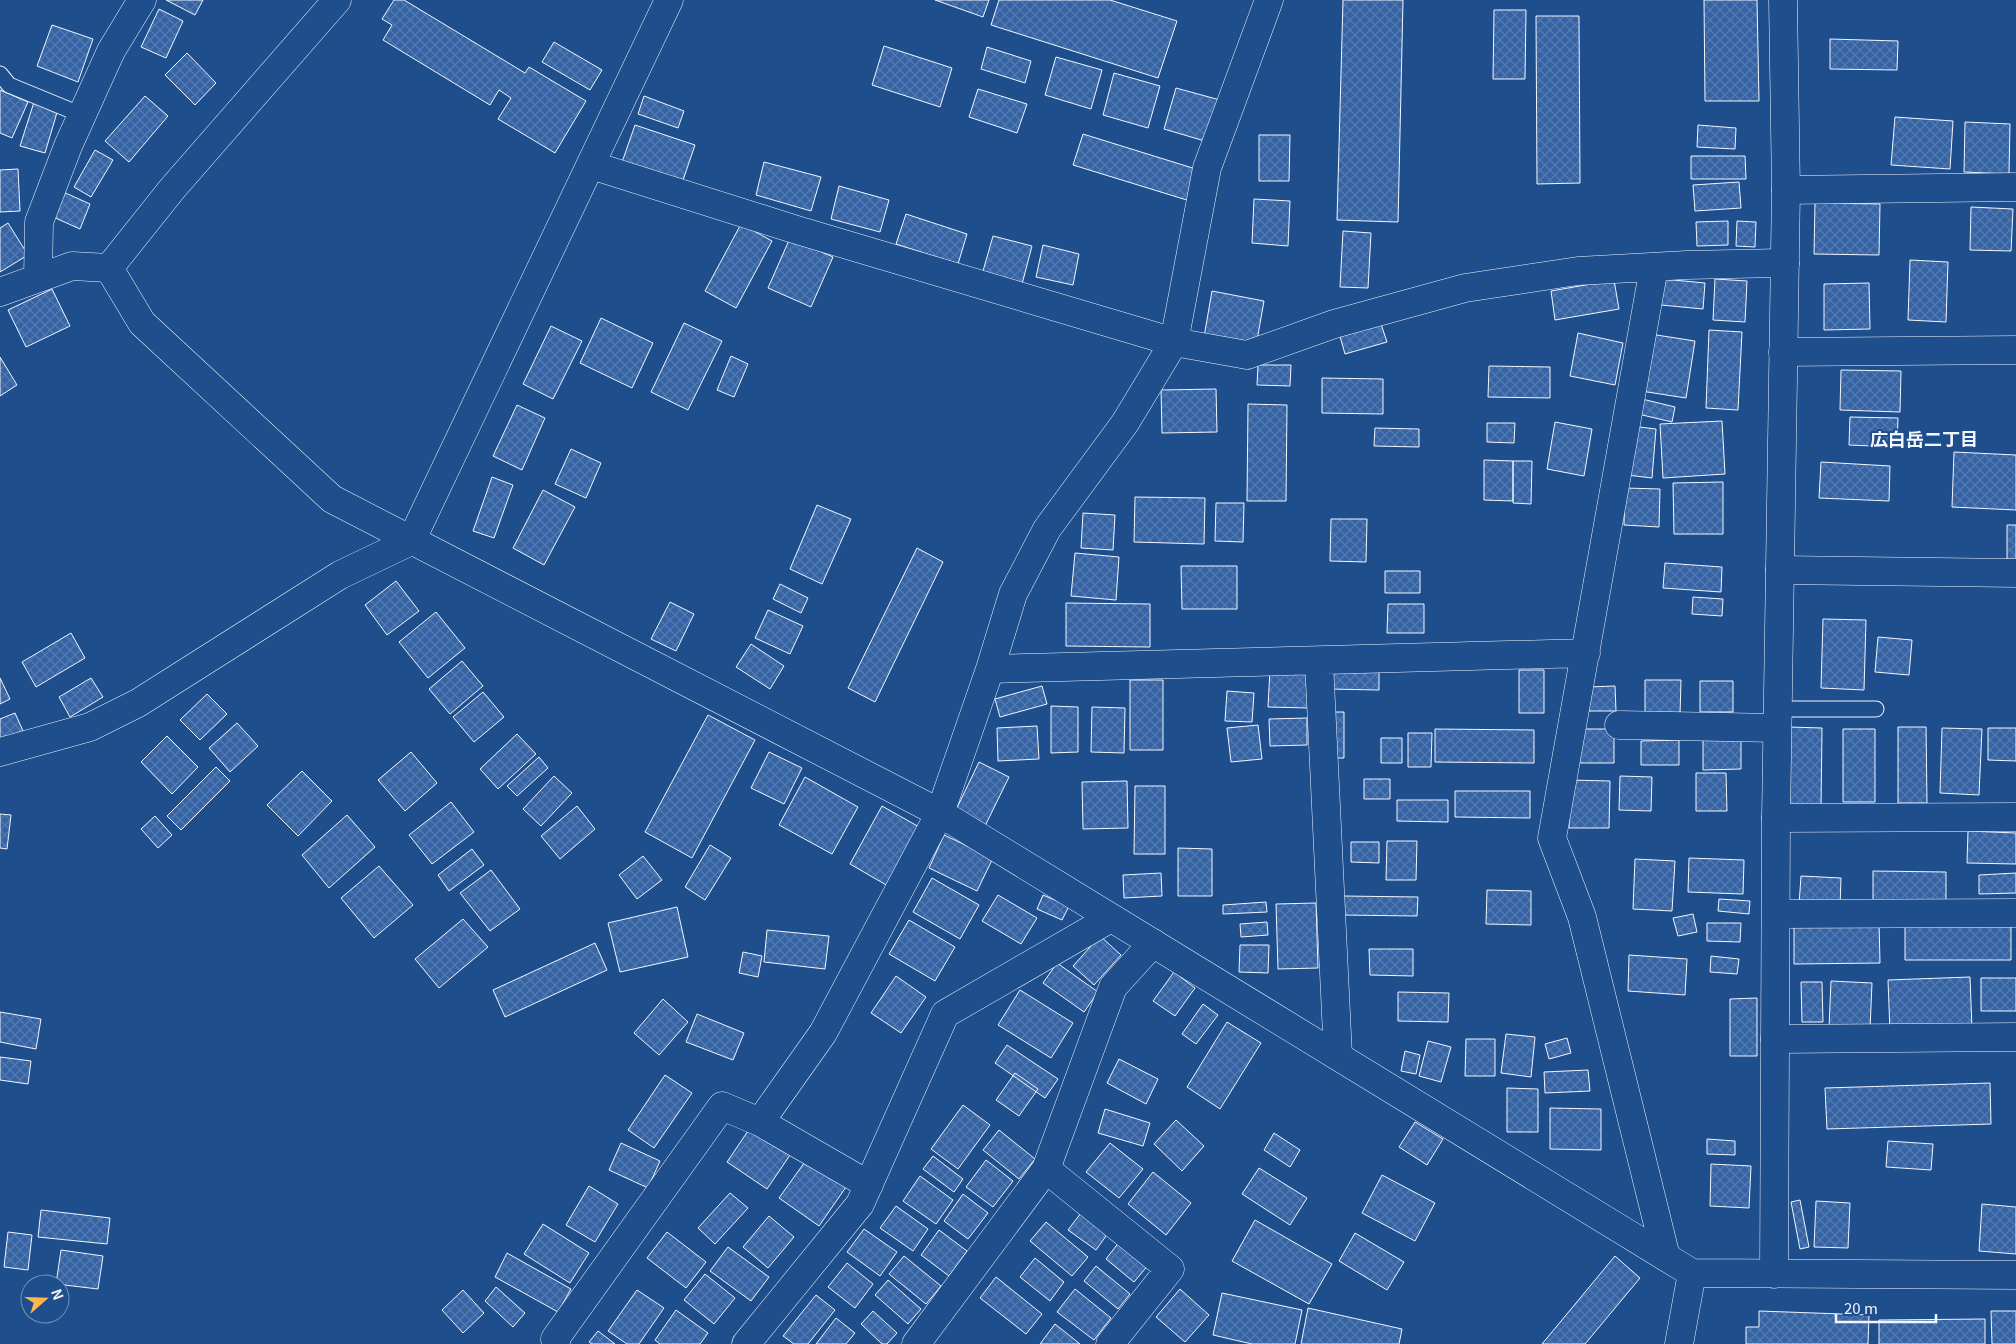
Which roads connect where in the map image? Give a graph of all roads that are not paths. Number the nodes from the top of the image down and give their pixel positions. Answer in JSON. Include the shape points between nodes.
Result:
{"nodes":[{"id":1,"x":142,"y":0,"type":"edge"},
{"id":2,"x":337,"y":0,"type":"edge"},
{"id":3,"x":669,"y":0,"type":"edge"},
{"id":4,"x":1269,"y":0,"type":"edge"},
{"id":5,"x":1783,"y":0,"type":"edge"},
{"id":6,"x":0,"y":74,"type":"edge"},
{"id":7,"x":82,"y":116,"type":"junction"},
{"id":8,"x":591,"y":164,"type":"junction"},
{"id":9,"x":2016,"y":187,"type":"edge"},
{"id":10,"x":1786,"y":190,"type":"junction"},
{"id":11,"x":1785,"y":263,"type":"junction"},
{"id":12,"x":1654,"y":267,"type":"junction"},
{"id":13,"x":109,"y":268,"type":"junction"},
{"id":14,"x":38,"y":278,"type":"junction"},
{"id":15,"x":0,"y":292,"type":"edge"},
{"id":16,"x":1174,"y":342,"type":"junction"},
{"id":17,"x":2016,"y":350,"type":"edge"},
{"id":18,"x":1783,"y":352,"type":"junction"},
{"id":19,"x":412,"y":541,"type":"junction"},
{"id":20,"x":1780,"y":570,"type":"junction"},
{"id":21,"x":2016,"y":573,"type":"edge"},
{"id":22,"x":1586,"y":653,"type":"junction"},
{"id":23,"x":1319,"y":660,"type":"junction"},
{"id":24,"x":990,"y":670,"type":"junction"},
{"id":25,"x":1876,"y":709,"type":"dead end"},
{"id":26,"x":1778,"y":719,"type":"junction"},
{"id":27,"x":1619,"y":725,"type":"dead end"},
{"id":28,"x":0,"y":752,"type":"edge"},
{"id":29,"x":940,"y":813,"type":"junction"},
{"id":30,"x":2016,"y":817,"type":"edge"},
{"id":31,"x":1776,"y":818,"type":"junction"},
{"id":32,"x":2016,"y":913,"type":"edge"},
{"id":33,"x":1776,"y":914,"type":"junction"},
{"id":34,"x":1111,"y":918,"type":"junction"},
{"id":35,"x":1153,"y":944,"type":"junction"},
{"id":36,"x":2016,"y":1037,"type":"edge"},
{"id":37,"x":1775,"y":1039,"type":"junction"},
{"id":38,"x":1338,"y":1056,"type":"junction"},
{"id":39,"x":760,"y":1122,"type":"junction"},
{"id":40,"x":1046,"y":1170,"type":"junction"},
{"id":41,"x":869,"y":1185,"type":"junction"},
{"id":42,"x":1666,"y":1257,"type":"junction"},
{"id":43,"x":1692,"y":1273,"type":"junction"},
{"id":44,"x":1774,"y":1274,"type":"junction"},
{"id":45,"x":2016,"y":1275,"type":"edge"},
{"id":46,"x":755,"y":1341,"type":"edge"},
{"id":47,"x":556,"y":1344,"type":"edge"},
{"id":48,"x":916,"y":1344,"type":"edge"},
{"id":49,"x":1110,"y":1344,"type":"edge"},
{"id":50,"x":1679,"y":1344,"type":"edge"}],
"edges":[{"from":1,"to":7,"type":"street","via":[[111,51]]},
{"from":2,"to":13,"type":"street","via":[[172,189]]},
{"from":3,"to":8,"type":"street"},
{"from":4,"to":16,"type":"street","via":[[1207,168]]},
{"from":5,"to":10,"type":"street"},
{"from":6,"to":7,"type":"lane","via":[[9,85]]},
{"from":7,"to":14,"type":"street","via":[[39,222]]},
{"from":8,"to":16,"type":"street","via":[[797,230]]},
{"from":8,"to":19,"type":"street"},
{"from":9,"to":10,"type":"street"},
{"from":10,"to":11,"type":"street"},
{"from":11,"to":12,"type":"street"},
{"from":11,"to":18,"type":"street"},
{"from":12,"to":16,"type":"street","via":[[1578,271],[1465,288],[1334,324],[1247,355]]},
{"from":12,"to":22,"type":"street"},
{"from":13,"to":14,"type":"street","via":[[72,266]]},
{"from":13,"to":19,"type":"street","via":[[142,323],[332,499]]},
{"from":14,"to":15,"type":"street"},
{"from":16,"to":24,"type":"street","via":[[1125,423],[1047,529],[1014,594]]},
{"from":17,"to":18,"type":"street"},
{"from":18,"to":20,"type":"street"},
{"from":19,"to":28,"type":"street","via":[[340,575],[138,703],[90,728]]},
{"from":19,"to":29,"type":"street"},
{"from":20,"to":21,"type":"street"},
{"from":20,"to":26,"type":"street"},
{"from":22,"to":23,"type":"street"},
{"from":22,"to":42,"type":"street","via":[[1552,838],[1582,917]]},
{"from":23,"to":24,"type":"street"},
{"from":23,"to":38,"type":"street"},
{"from":24,"to":29,"type":"street"},
{"from":25,"to":26,"type":"lane"},
{"from":26,"to":27,"type":"street"},
{"from":26,"to":31,"type":"street"},
{"from":29,"to":34,"type":"street"},
{"from":29,"to":39,"type":"street","via":[[823,1033]]},
{"from":30,"to":31,"type":"street"},
{"from":31,"to":33,"type":"street"},
{"from":32,"to":33,"type":"street"},
{"from":33,"to":37,"type":"street"},
{"from":34,"to":35,"type":"street"},
{"from":34,"to":41,"type":"street","via":[[945,1014]]},
{"from":35,"to":38,"type":"street"},
{"from":35,"to":40,"type":"street","via":[[1113,987]]},
{"from":36,"to":37,"type":"street"},
{"from":37,"to":44,"type":"street"},
{"from":38,"to":42,"type":"street"},
{"from":39,"to":41,"type":"street"},
{"from":39,"to":47,"type":"street","via":[[722,1106],[555,1339]]},
{"from":40,"to":48,"type":"street"},
{"from":40,"to":49,"type":"street","via":[[1170,1269]]},
{"from":41,"to":46,"type":"street","via":[[860,1204]]},
{"from":42,"to":43,"type":"street"},
{"from":43,"to":44,"type":"street"},
{"from":43,"to":50,"type":"street"},
{"from":44,"to":45,"type":"street"}]}
